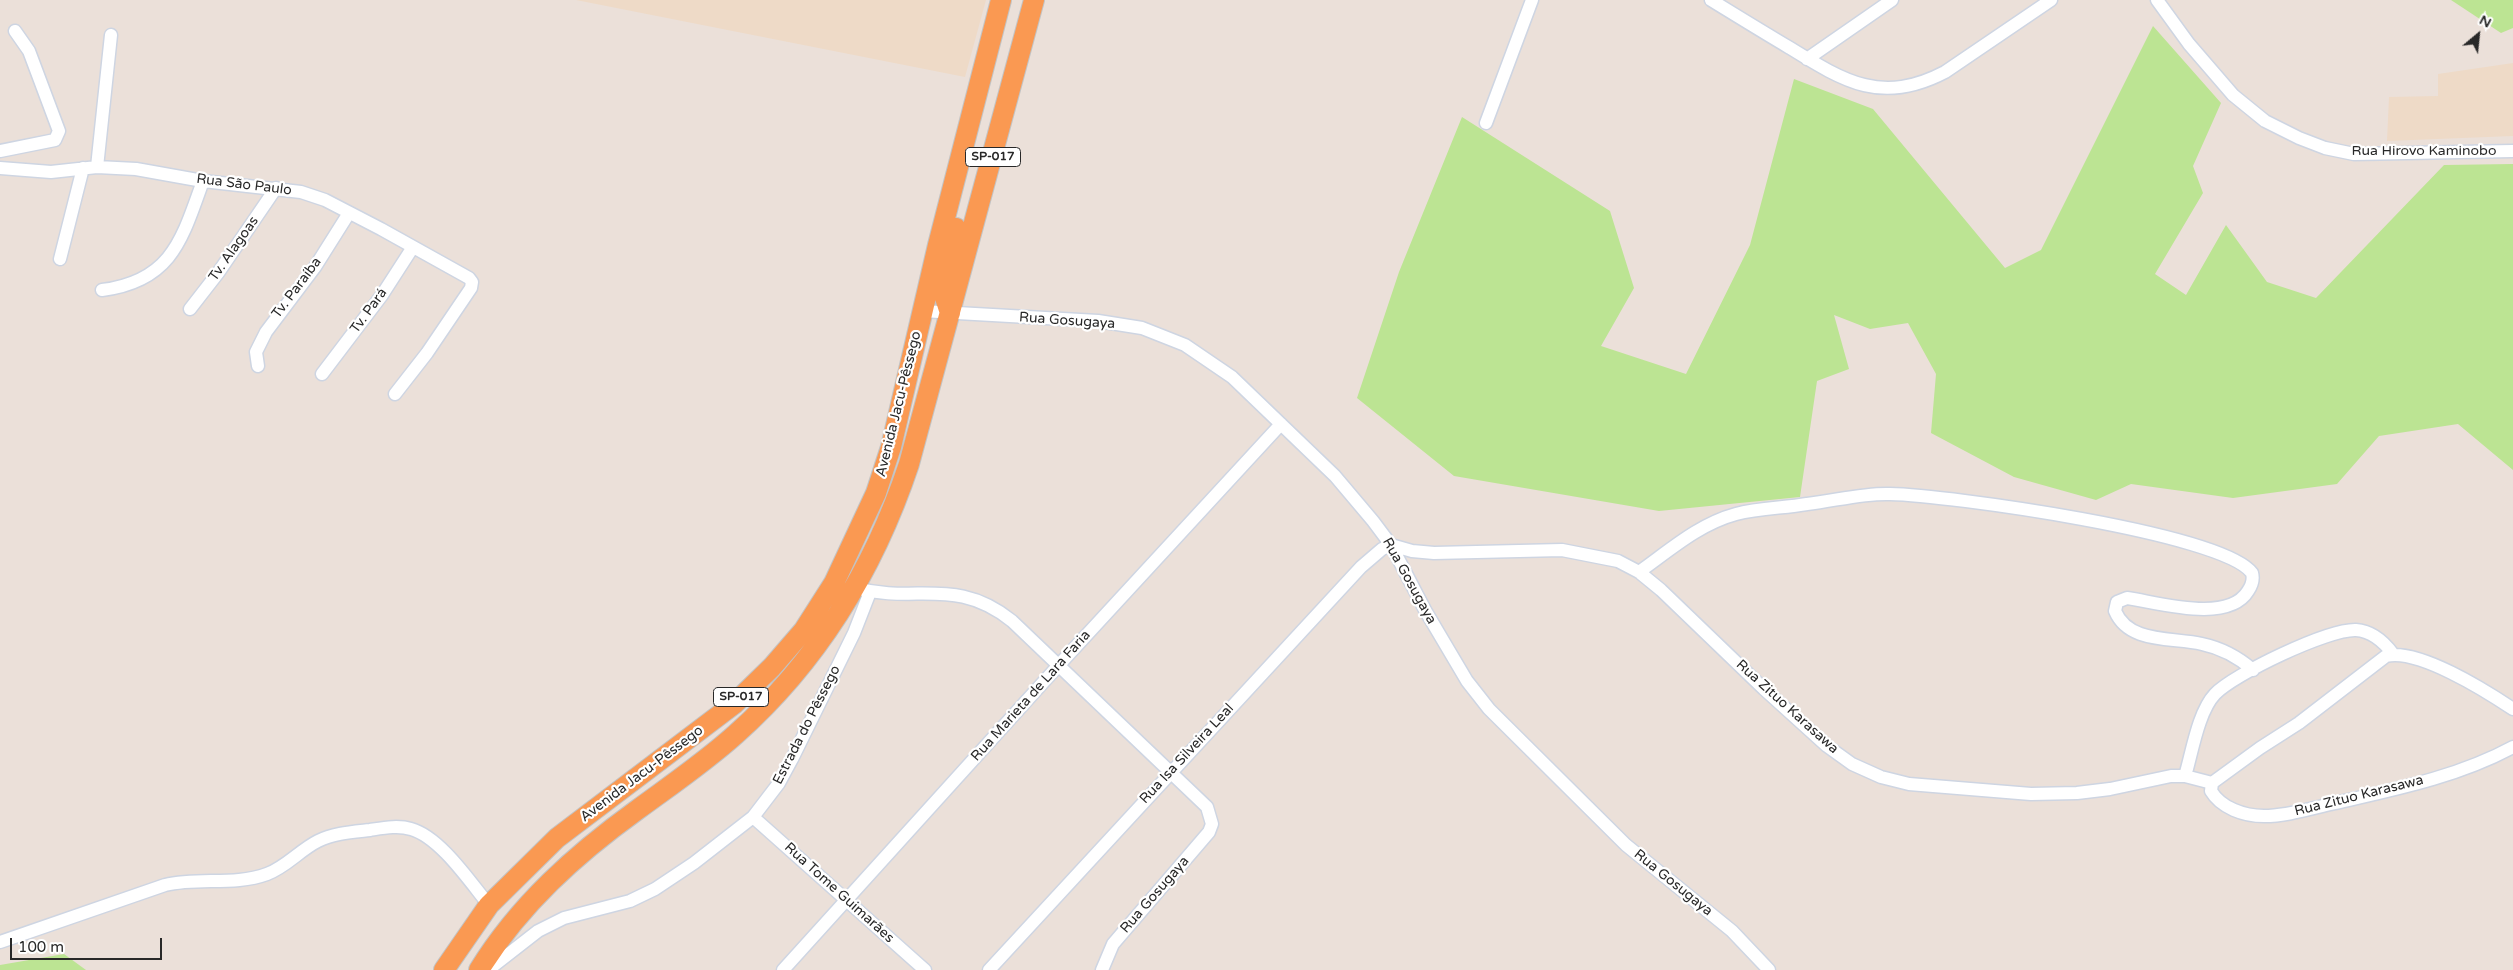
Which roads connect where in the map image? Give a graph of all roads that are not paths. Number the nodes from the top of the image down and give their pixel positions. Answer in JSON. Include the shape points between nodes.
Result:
{"nodes":[{"id":1,"x":1001,"y":0,"type":"edge"},
{"id":2,"x":1034,"y":0,"type":"edge"},
{"id":3,"x":1532,"y":0,"type":"edge"},
{"id":4,"x":1711,"y":0,"type":"edge"},
{"id":5,"x":1890,"y":0,"type":"edge"},
{"id":6,"x":2051,"y":0,"type":"edge"},
{"id":7,"x":2157,"y":0,"type":"edge"},
{"id":8,"x":16,"y":31,"type":"dead end"},
{"id":9,"x":111,"y":35,"type":"dead end"},
{"id":10,"x":1807,"y":59,"type":"junction"},
{"id":11,"x":1486,"y":123,"type":"dead end"},
{"id":12,"x":0,"y":151,"type":"edge"},
{"id":13,"x":2513,"y":151,"type":"edge"},
{"id":14,"x":959,"y":162,"type":"junction"},
{"id":15,"x":97,"y":167,"type":"junction"},
{"id":16,"x":0,"y":168,"type":"edge"},
{"id":17,"x":83,"y":168,"type":"junction"},
{"id":18,"x":203,"y":181,"type":"junction"},
{"id":19,"x":276,"y":188,"type":"junction"},
{"id":20,"x":349,"y":213,"type":"junction"},
{"id":21,"x":413,"y":247,"type":"junction"},
{"id":22,"x":60,"y":259,"type":"dead end"},
{"id":23,"x":102,"y":290,"type":"dead end"},
{"id":24,"x":190,"y":309,"type":"dead end"},
{"id":25,"x":922,"y":311,"type":"junction"},
{"id":26,"x":950,"y":314,"type":"junction"},
{"id":27,"x":916,"y":339,"type":"junction"},
{"id":28,"x":258,"y":366,"type":"dead end"},
{"id":29,"x":322,"y":374,"type":"dead end"},
{"id":30,"x":395,"y":394,"type":"dead end"},
{"id":31,"x":1281,"y":424,"type":"junction"},
{"id":32,"x":917,"y":435,"type":"junction"},
{"id":33,"x":1391,"y":545,"type":"junction"},
{"id":34,"x":1639,"y":572,"type":"junction"},
{"id":35,"x":863,"y":590,"type":"junction"},
{"id":36,"x":2393,"y":654,"type":"junction"},
{"id":37,"x":1058,"y":666,"type":"junction"},
{"id":38,"x":2253,"y":670,"type":"junction"},
{"id":39,"x":2513,"y":709,"type":"edge"},
{"id":40,"x":2513,"y":747,"type":"edge"},
{"id":41,"x":1171,"y":771,"type":"junction"},
{"id":42,"x":2185,"y":776,"type":"junction"},
{"id":43,"x":2211,"y":785,"type":"junction"},
{"id":44,"x":753,"y":817,"type":"junction"},
{"id":45,"x":847,"y":899,"type":"junction"},
{"id":46,"x":489,"y":905,"type":"junction"},
{"id":47,"x":0,"y":942,"type":"edge"},
{"id":48,"x":444,"y":970,"type":"edge"},
{"id":49,"x":479,"y":970,"type":"edge"},
{"id":50,"x":488,"y":970,"type":"edge"},
{"id":51,"x":783,"y":970,"type":"edge"},
{"id":52,"x":925,"y":970,"type":"edge"},
{"id":53,"x":989,"y":970,"type":"edge"},
{"id":54,"x":1102,"y":970,"type":"edge"},
{"id":55,"x":1770,"y":970,"type":"edge"}],
"edges":[{"from":1,"to":14,"type":"highway","name":"Avenida Jacu-Pêssego","number":"SP-017"},
{"from":2,"to":26,"type":"highway","name":"Avenida Jacu-Pêssego","number":"SP-017"},
{"from":3,"to":11,"type":"street"},
{"from":4,"to":10,"type":"street"},
{"from":5,"to":10,"type":"street"},
{"from":6,"to":10,"type":"street","via":[[1945,72],[1926,82],[1903,88],[1855,84]]},
{"from":7,"to":13,"type":"street","name":"Rua Hirovo Kaminobo","via":[[2233,95],[2265,121],[2299,138],[2354,154]]},
{"from":8,"to":12,"type":"street","via":[[29,51],[59,131],[55,140]]},
{"from":9,"to":15,"type":"street"},
{"from":14,"to":25,"type":"highway","name":"Avenida Jacu-Pêssego","number":"SP-017"},
{"from":14,"to":26,"type":"highway","via":[[966,184],[942,288]]},
{"from":15,"to":17,"type":"street","name":"Rua São Paulo"},
{"from":15,"to":18,"type":"street","name":"Rua São Paulo","via":[[136,168]]},
{"from":16,"to":17,"type":"street","name":"Rua São Paulo","via":[[51,172]]},
{"from":17,"to":22,"type":"street"},
{"from":18,"to":19,"type":"street","name":"Rua São Paulo"},
{"from":18,"to":23,"type":"street","via":[[184,235],[173,253],[126,287]]},
{"from":19,"to":20,"type":"street","name":"Rua São Paulo","via":[[325,200]]},
{"from":19,"to":24,"type":"street","name":"Tv. Alagoas"},
{"from":20,"to":21,"type":"street","name":"Rua São Paulo"},
{"from":20,"to":28,"type":"street","name":"Tv. Paraíba","via":[[315,267],[266,332],[256,352]]},
{"from":21,"to":29,"type":"street","name":"Tv. Pará","via":[[382,295]]},
{"from":21,"to":30,"type":"street","name":"Rua São Paulo","via":[[472,282],[427,353]]},
{"from":25,"to":26,"type":"street","name":"Rua Gosugaya"},
{"from":25,"to":27,"type":"highway","name":"Avenida Jacu-Pêssego","number":"SP-017"},
{"from":26,"to":31,"type":"street","name":"Rua Gosugaya","via":[[1098,321],[1142,328],[1184,345],[1207,359],[1232,377]]},
{"from":26,"to":32,"type":"highway","name":"Avenida Jacu-Pêssego","number":"SP-017"},
{"from":27,"to":32,"type":"highway","via":[[927,325],[936,332],[916,408]]},
{"from":27,"to":46,"type":"highway","name":"Avenida Jacu-Pêssego","number":"SP-017","via":[[904,396],[876,493],[834,583],[804,630],[734,704],[558,838]]},
{"from":31,"to":33,"type":"street","name":"Rua Gosugaya","via":[[1335,476]]},
{"from":31,"to":37,"type":"street","name":"Rua Marieta de Lara Faria"},
{"from":32,"to":35,"type":"highway","name":"Avenida Jacu-Pêssego","number":"SP-017"},
{"from":33,"to":34,"type":"street","name":"Rua Zituo Karasawa","via":[[1434,553],[1562,550],[1618,561]]},
{"from":33,"to":41,"type":"street","name":"Rua Isa Silveira Leal","via":[[1361,567]]},
{"from":33,"to":55,"type":"street","name":"Rua Gosugaya","via":[[1445,645],[1489,709],[1626,845],[1732,932]]},
{"from":34,"to":38,"type":"street","via":[[1710,522],[1738,514],[1863,495],[1954,498],[2156,534],[2242,563],[2252,573],[2252,583],[2245,596],[2229,605],[2189,609],[2127,598],[2117,602],[2115,611],[2123,623],[2144,636],[2218,648]]},
{"from":34,"to":42,"type":"street","name":"Rua Zituo Karasawa","via":[[1827,746],[1852,764],[1881,777],[1909,784],[2032,794],[2077,793]]},
{"from":35,"to":37,"type":"street","name":"Rua Gosugaya","via":[[957,594],[982,600],[1012,621]]},
{"from":35,"to":44,"type":"street","name":"Estrada do Pêssego","via":[[854,633],[779,783]]},
{"from":35,"to":49,"type":"highway","name":"Avenida Jacu-Pêssego","number":"SP-017","via":[[779,693],[736,735],[569,864],[512,923]]},
{"from":36,"to":38,"type":"street","via":[[2374,636],[2356,630],[2308,643]]},
{"from":36,"to":39,"type":"street","via":[[2407,656],[2465,679]]},
{"from":36,"to":43,"type":"street","via":[[2376,662],[2300,723]]},
{"from":37,"to":41,"type":"street","name":"Rua Gosugaya"},
{"from":37,"to":45,"type":"street","name":"Rua Marieta de Lara Faria"},
{"from":38,"to":42,"type":"street","via":[[2222,688],[2208,703]]},
{"from":40,"to":43,"type":"street","name":"Rua Zituo Karasawa","via":[[2454,772],[2285,814],[2256,816],[2234,809],[2215,798]]},
{"from":41,"to":53,"type":"street","name":"Rua Isa Silveira Leal"},
{"from":41,"to":54,"type":"street","name":"Rua Gosugaya","via":[[1207,807],[1212,824],[1209,832],[1118,937]]},
{"from":42,"to":43,"type":"street","name":"Rua Zituo Karasawa"},
{"from":44,"to":45,"type":"street","name":"Rua Tome Guimarães"},
{"from":44,"to":50,"type":"street","name":"Estrada do Pêssego","via":[[694,863],[655,888],[630,901],[564,918],[538,930]]},
{"from":45,"to":51,"type":"street","name":"Rua Marieta de Lara Faria"},
{"from":45,"to":52,"type":"street","name":"Rua Tome Guimarães"},
{"from":46,"to":47,"type":"street","via":[[430,839],[411,829],[387,828],[331,836],[276,869],[254,878],[190,880],[166,885]]},
{"from":46,"to":48,"type":"highway","name":"Avenida Jacu-Pêssego","number":"SP-017"}]}
